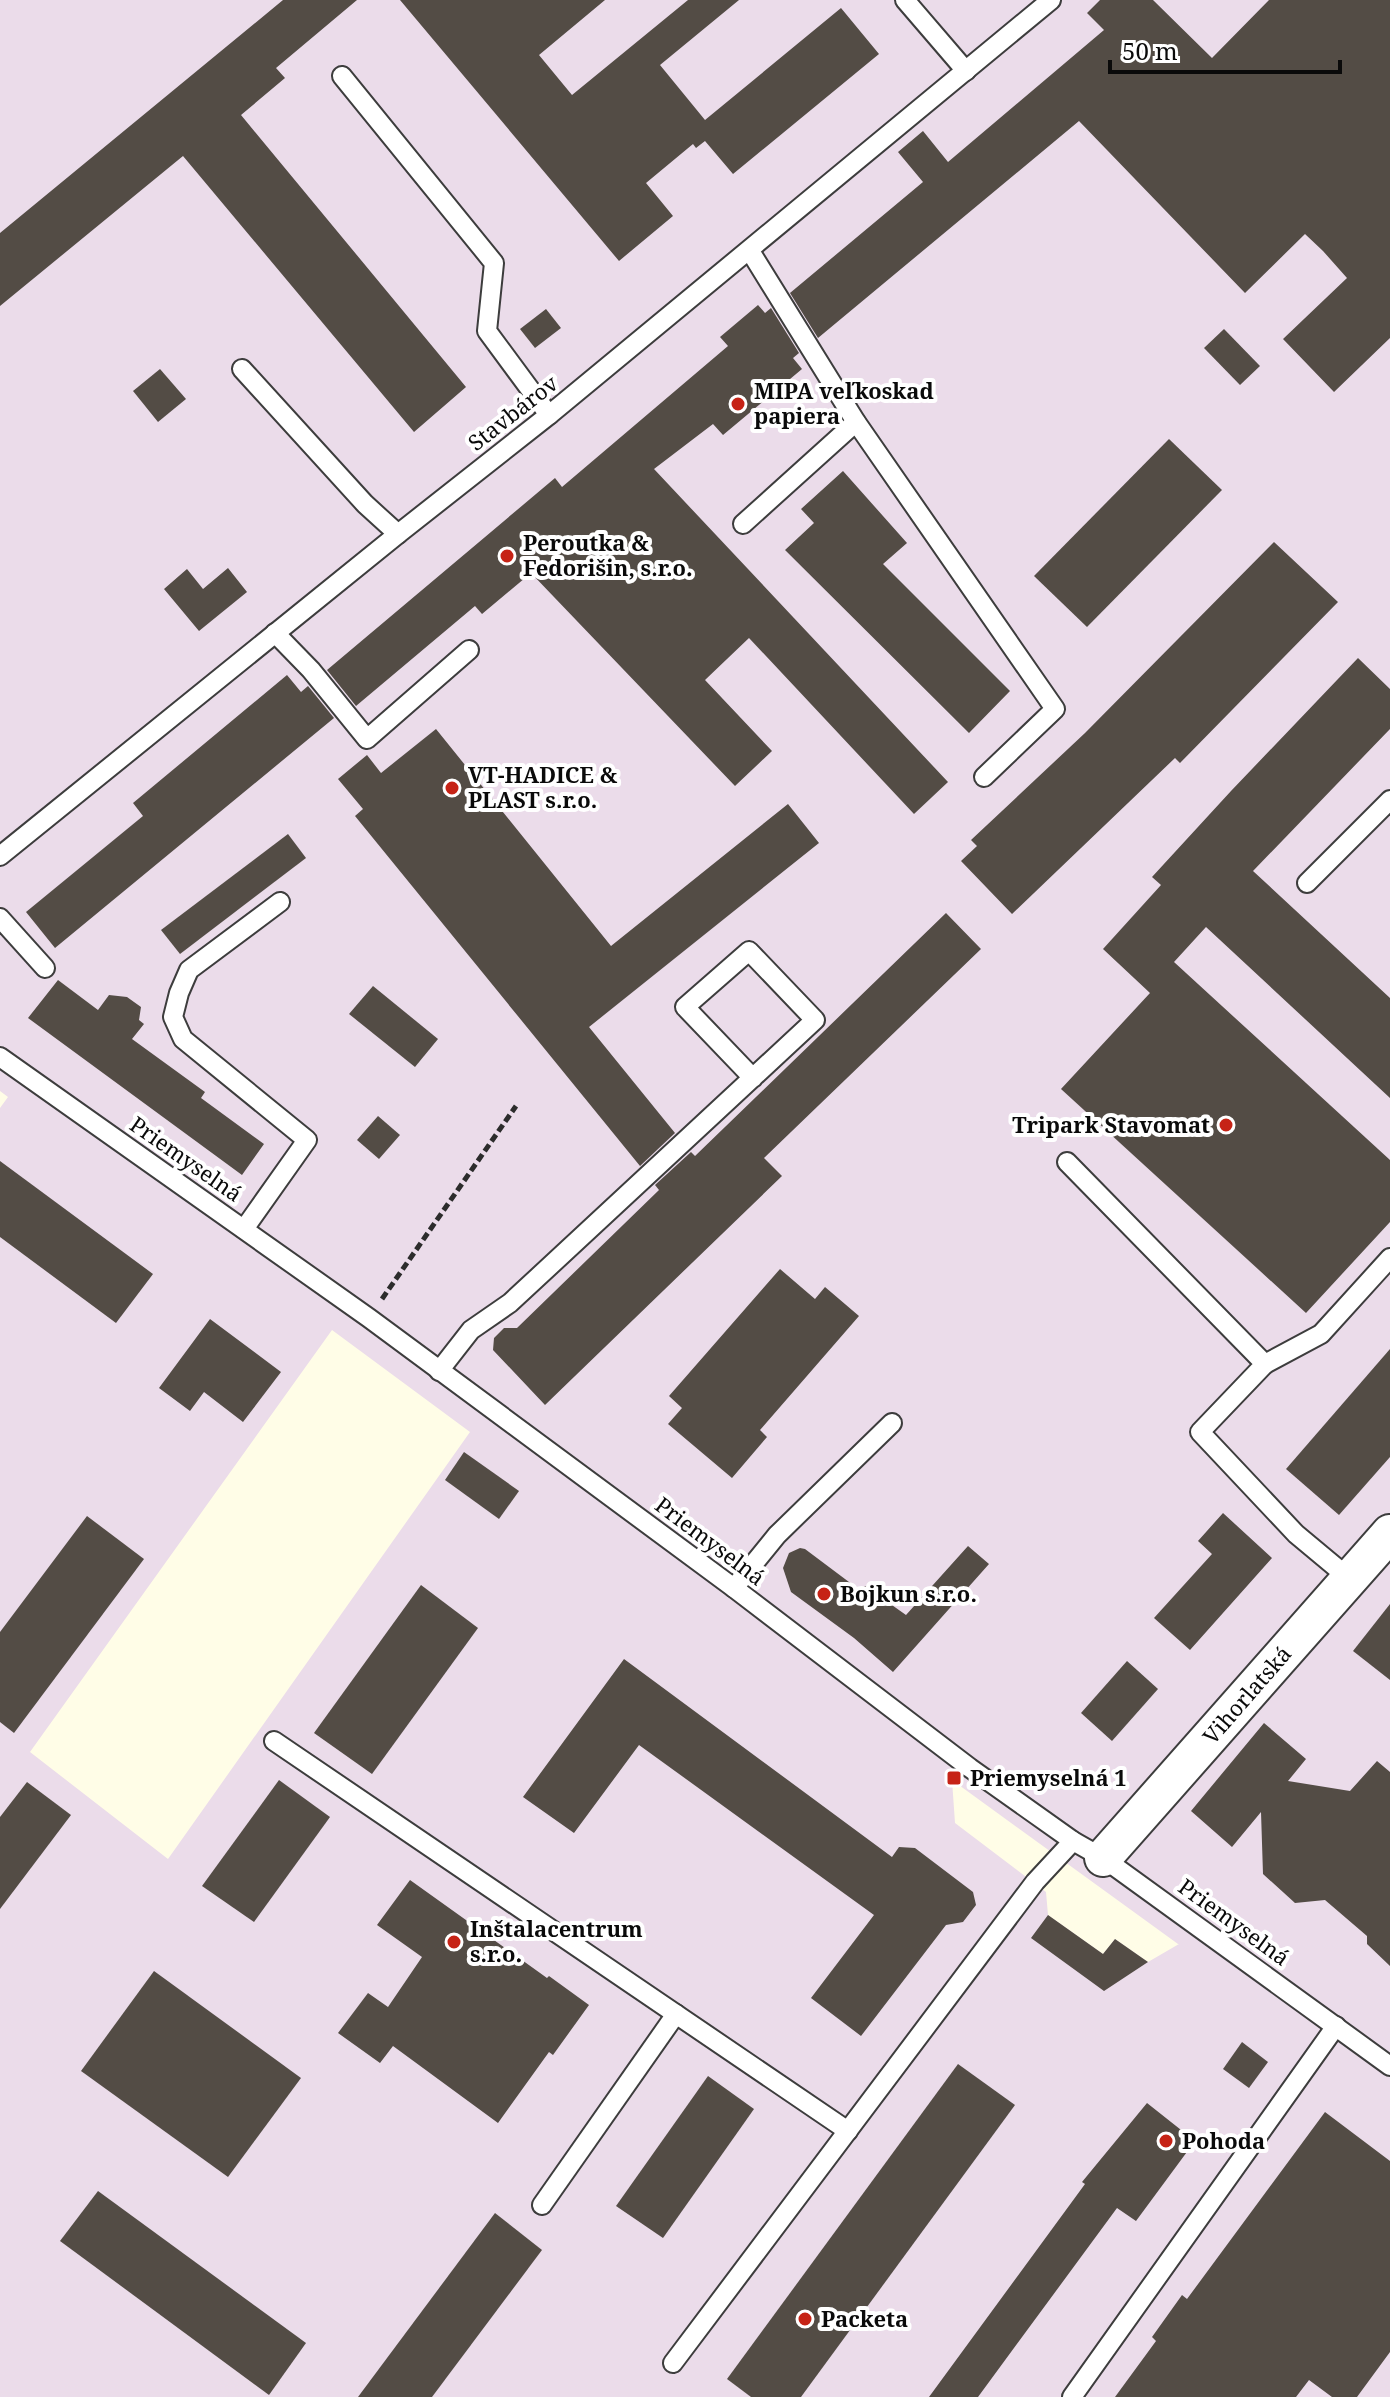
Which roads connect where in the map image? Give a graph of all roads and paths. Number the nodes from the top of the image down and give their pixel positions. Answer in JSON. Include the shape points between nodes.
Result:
{"nodes":[{"id":1,"x":905,"y":0,"type":"edge"},
{"id":2,"x":1051,"y":0,"type":"edge"},
{"id":3,"x":966,"y":71,"type":"junction"},
{"id":4,"x":342,"y":76,"type":"dead end"},
{"id":5,"x":750,"y":251,"type":"junction"},
{"id":6,"x":242,"y":369,"type":"dead end"},
{"id":7,"x":549,"y":415,"type":"junction"},
{"id":8,"x":856,"y":422,"type":"junction"},
{"id":9,"x":743,"y":524,"type":"dead end"},
{"id":10,"x":398,"y":534,"type":"junction"},
{"id":11,"x":275,"y":633,"type":"junction"},
{"id":12,"x":469,"y":650,"type":"dead end"},
{"id":13,"x":984,"y":777,"type":"dead end"},
{"id":14,"x":1390,"y":800,"type":"edge"},
{"id":15,"x":1,"y":853,"type":"edge"},
{"id":16,"x":1307,"y":883,"type":"dead end"},
{"id":17,"x":280,"y":902,"type":"dead end"},
{"id":18,"x":0,"y":918,"type":"edge"},
{"id":19,"x":45,"y":968,"type":"dead end"},
{"id":20,"x":0,"y":1057,"type":"edge"},
{"id":21,"x":753,"y":1078,"type":"junction"},
{"id":22,"x":516,"y":1106,"type":"dead end"},
{"id":23,"x":1067,"y":1162,"type":"dead end"},
{"id":24,"x":244,"y":1229,"type":"junction"},
{"id":25,"x":1390,"y":1258,"type":"edge"},
{"id":26,"x":369,"y":1318,"type":"junction"},
{"id":27,"x":1265,"y":1364,"type":"junction"},
{"id":28,"x":439,"y":1371,"type":"junction"},
{"id":29,"x":892,"y":1423,"type":"dead end"},
{"id":30,"x":1390,"y":1534,"type":"edge"},
{"id":31,"x":1350,"y":1579,"type":"junction"},
{"id":32,"x":734,"y":1588,"type":"junction"},
{"id":33,"x":274,"y":1741,"type":"dead end"},
{"id":34,"x":1088,"y":1849,"type":"junction"},
{"id":35,"x":676,"y":2014,"type":"junction"},
{"id":36,"x":1336,"y":2026,"type":"junction"},
{"id":37,"x":1390,"y":2066,"type":"edge"},
{"id":38,"x":848,"y":2131,"type":"junction"},
{"id":39,"x":542,"y":2205,"type":"dead end"},
{"id":40,"x":673,"y":2363,"type":"dead end"},
{"id":41,"x":1072,"y":2397,"type":"edge"}],
"edges":[{"from":1,"to":3,"type":"lane"},
{"from":2,"to":3,"type":"lane","name":"Stavbárov"},
{"from":3,"to":5,"type":"lane","name":"Stavbárov"},
{"from":4,"to":7,"type":"lane","via":[[494,263],[487,331]]},
{"from":5,"to":7,"type":"lane","name":"Stavbárov"},
{"from":5,"to":8,"type":"lane"},
{"from":6,"to":10,"type":"lane"},
{"from":7,"to":10,"type":"lane","name":"Stavbárov"},
{"from":8,"to":9,"type":"lane"},
{"from":8,"to":13,"type":"lane","via":[[1055,709]]},
{"from":10,"to":11,"type":"lane","name":"Stavbárov"},
{"from":11,"to":12,"type":"lane","via":[[367,739]]},
{"from":11,"to":15,"type":"lane","name":"Stavbárov"},
{"from":14,"to":16,"type":"lane"},
{"from":17,"to":24,"type":"lane","via":[[189,970],[173,1017],[183,1039],[307,1140]]},
{"from":18,"to":19,"type":"lane"},
{"from":20,"to":24,"type":"lane","name":"Priemyselná"},
{"from":21,"to":21,"type":"lane","via":[[685,1007],[749,951],[815,1020]]},
{"from":21,"to":28,"type":"lane","via":[[510,1303],[471,1330]]},
{"from":22,"to":26,"type":"path"},
{"from":23,"to":27,"type":"lane"},
{"from":24,"to":26,"type":"lane","name":"Priemyselná"},
{"from":25,"to":27,"type":"lane","via":[[1321,1334]]},
{"from":26,"to":28,"type":"lane","name":"Priemyselná"},
{"from":27,"to":31,"type":"lane","via":[[1200,1432],[1296,1534]]},
{"from":28,"to":32,"type":"lane","name":"Priemyselná"},
{"from":29,"to":32,"type":"lane","via":[[777,1535]]},
{"from":30,"to":31,"type":"street","name":"Vihorlatská"},
{"from":31,"to":34,"type":"street","name":"Vihorlatská"},
{"from":32,"to":34,"type":"lane","name":"Priemyselná","via":[[970,1768]]},
{"from":33,"to":35,"type":"lane"},
{"from":34,"to":36,"type":"lane","name":"Priemyselná"},
{"from":34,"to":38,"type":"lane","via":[[1035,1882]]},
{"from":35,"to":38,"type":"lane"},
{"from":35,"to":39,"type":"lane"},
{"from":36,"to":37,"type":"lane","name":"Priemyselná"},
{"from":36,"to":41,"type":"lane"},
{"from":38,"to":40,"type":"lane"}]}
